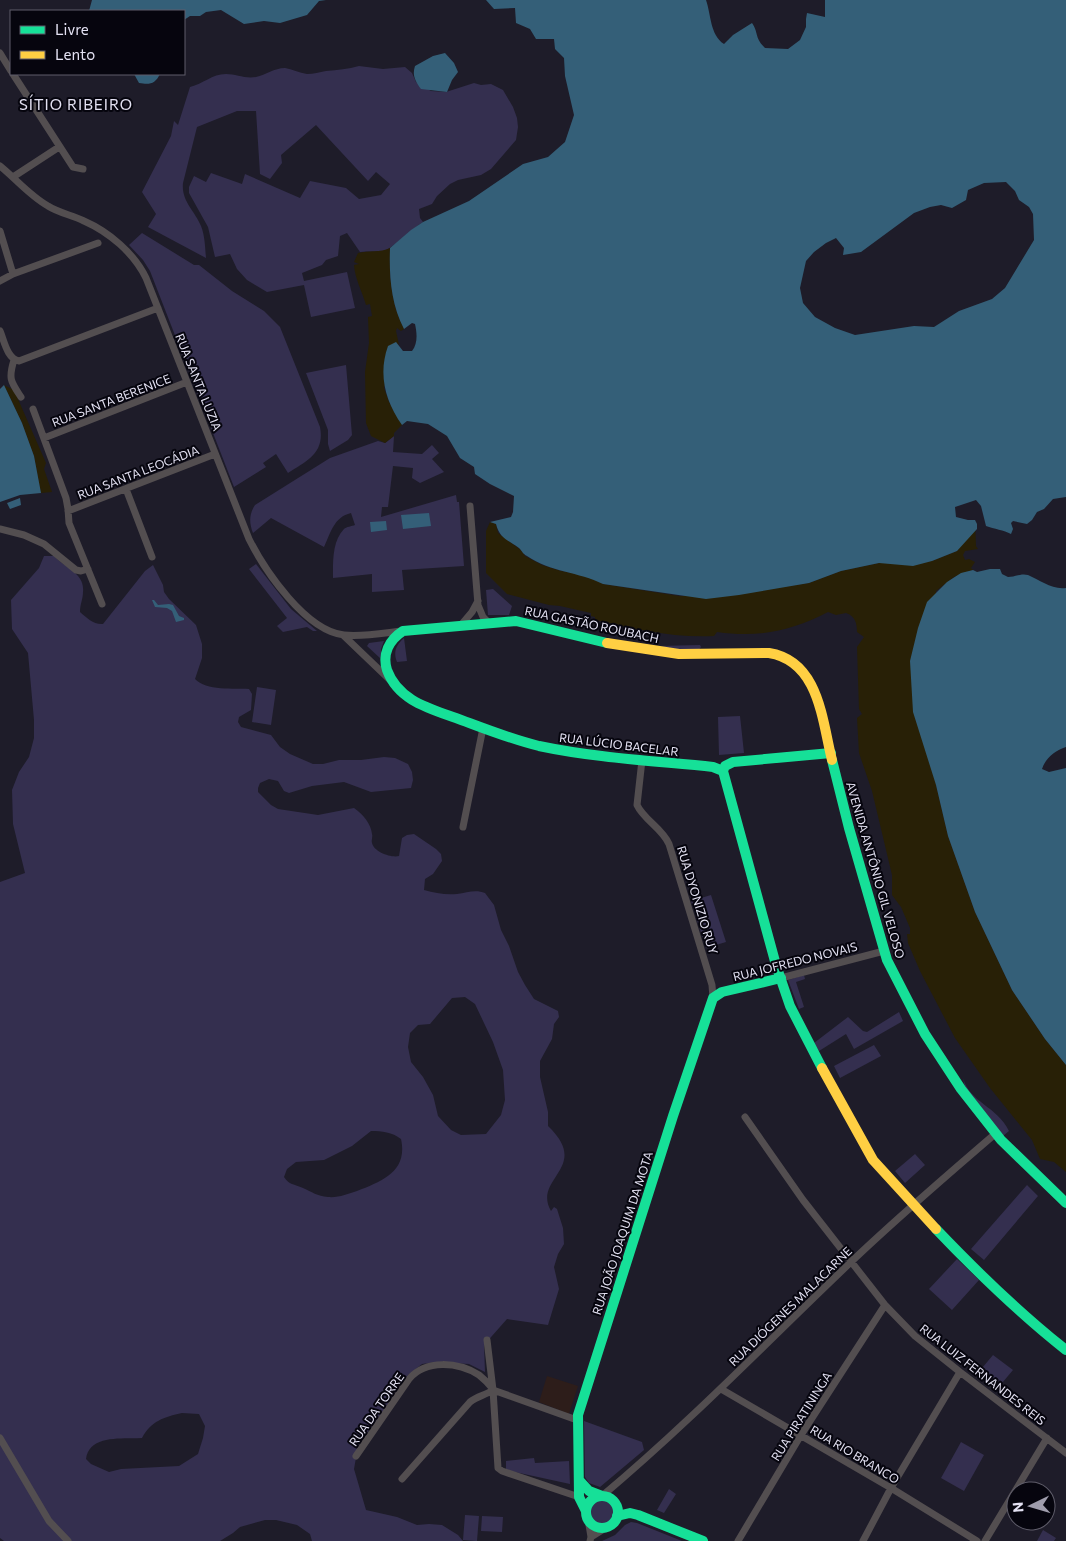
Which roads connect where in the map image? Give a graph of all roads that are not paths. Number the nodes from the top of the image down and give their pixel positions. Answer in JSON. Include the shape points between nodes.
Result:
{"nodes":[{"id":1,"x":0,"y":53,"type":"edge"},
{"id":2,"x":10,"y":69,"type":"edge"},
{"id":3,"x":14,"y":75,"type":"edge"},
{"id":4,"x":59,"y":147,"type":"junction"},
{"id":5,"x":0,"y":166,"type":"edge"},
{"id":6,"x":83,"y":169,"type":"dead end"},
{"id":7,"x":13,"y":177,"type":"junction"},
{"id":8,"x":0,"y":231,"type":"edge"},
{"id":9,"x":98,"y":243,"type":"dead end"},
{"id":10,"x":13,"y":274,"type":"junction"},
{"id":11,"x":0,"y":281,"type":"edge"},
{"id":12,"x":158,"y":308,"type":"junction"},
{"id":13,"x":0,"y":331,"type":"edge"},
{"id":14,"x":14,"y":360,"type":"junction"},
{"id":15,"x":187,"y":382,"type":"junction"},
{"id":16,"x":22,"y":398,"type":"dead end"},
{"id":17,"x":34,"y":409,"type":"dead end"},
{"id":18,"x":44,"y":438,"type":"junction"},
{"id":19,"x":215,"y":454,"type":"junction"},
{"id":20,"x":126,"y":489,"type":"junction"},
{"id":21,"x":470,"y":506,"type":"dead end"},
{"id":22,"x":68,"y":511,"type":"junction"},
{"id":23,"x":0,"y":529,"type":"edge"},
{"id":24,"x":152,"y":556,"type":"dead end"},
{"id":25,"x":88,"y":569,"type":"junction"},
{"id":26,"x":478,"y":600,"type":"junction"},
{"id":27,"x":102,"y":604,"type":"dead end"},
{"id":28,"x":489,"y":623,"type":"junction"},
{"id":29,"x":461,"y":625,"type":"junction"},
{"id":30,"x":403,"y":631,"type":"junction"},
{"id":31,"x":343,"y":635,"type":"junction"},
{"id":32,"x":398,"y":687,"type":"junction"},
{"id":33,"x":483,"y":728,"type":"junction"},
{"id":34,"x":831,"y":754,"type":"junction"},
{"id":35,"x":642,"y":760,"type":"junction"},
{"id":36,"x":723,"y":771,"type":"junction"},
{"id":37,"x":463,"y":827,"type":"dead end"},
{"id":38,"x":884,"y":951,"type":"junction"},
{"id":39,"x":781,"y":978,"type":"junction"},
{"id":40,"x":713,"y":998,"type":"junction"},
{"id":41,"x":746,"y":1117,"type":"dead end"},
{"id":42,"x":995,"y":1134,"type":"junction"},
{"id":43,"x":1066,"y":1203,"type":"edge"},
{"id":44,"x":913,"y":1205,"type":"junction"},
{"id":45,"x":851,"y":1261,"type":"junction"},
{"id":46,"x":885,"y":1305,"type":"junction"},
{"id":47,"x":487,"y":1340,"type":"dead end"},
{"id":48,"x":1066,"y":1350,"type":"edge"},
{"id":49,"x":960,"y":1372,"type":"junction"},
{"id":50,"x":721,"y":1389,"type":"junction"},
{"id":51,"x":493,"y":1390,"type":"junction"},
{"id":52,"x":577,"y":1420,"type":"junction"},
{"id":53,"x":801,"y":1435,"type":"junction"},
{"id":54,"x":0,"y":1438,"type":"edge"},
{"id":55,"x":1047,"y":1438,"type":"junction"},
{"id":56,"x":1066,"y":1453,"type":"edge"},
{"id":57,"x":356,"y":1456,"type":"dead end"},
{"id":58,"x":402,"y":1479,"type":"dead end"},
{"id":59,"x":579,"y":1480,"type":"junction"},
{"id":60,"x":891,"y":1488,"type":"junction"},
{"id":61,"x":602,"y":1496,"type":"junction"},
{"id":62,"x":579,"y":1497,"type":"junction"},
{"id":63,"x":587,"y":1515,"type":"junction"},
{"id":64,"x":617,"y":1516,"type":"junction"},
{"id":65,"x":607,"y":1527,"type":"junction"},
{"id":66,"x":591,"y":1539,"type":"edge"},
{"id":67,"x":68,"y":1541,"type":"edge"},
{"id":68,"x":703,"y":1541,"type":"edge"},
{"id":69,"x":738,"y":1541,"type":"edge"},
{"id":70,"x":863,"y":1541,"type":"edge"},
{"id":71,"x":977,"y":1541,"type":"edge"},
{"id":72,"x":985,"y":1541,"type":"edge"}],
"edges":[{"from":1,"to":2,"type":"street"},
{"from":3,"to":4,"type":"street"},
{"from":4,"to":6,"type":"street","via":[[73,167]]},
{"from":4,"to":7,"type":"street"},
{"from":5,"to":7,"type":"street","name":"RUA SANTA LUZIA"},
{"from":7,"to":12,"type":"street","name":"RUA SANTA LUZIA","via":[[46,205],[92,225],[124,248],[143,271]]},
{"from":8,"to":10,"type":"street"},
{"from":9,"to":10,"type":"street"},
{"from":10,"to":11,"type":"street"},
{"from":12,"to":14,"type":"street","via":[[22,360]]},
{"from":12,"to":15,"type":"street","name":"RUA SANTA LUZIA"},
{"from":13,"to":14,"type":"street"},
{"from":14,"to":16,"type":"street","via":[[10,376]]},
{"from":15,"to":18,"type":"street","name":"RUA SANTA BERENICE"},
{"from":15,"to":19,"type":"street","name":"RUA SANTA LUZIA"},
{"from":17,"to":18,"type":"street"},
{"from":18,"to":22,"type":"street"},
{"from":19,"to":20,"type":"street","name":"RUA SANTA LEOCÁDIA"},
{"from":19,"to":31,"type":"street","name":"RUA SANTA LUZIA","via":[[249,539],[268,572],[315,623]]},
{"from":20,"to":22,"type":"street","name":"RUA SANTA LEOCÁDIA"},
{"from":20,"to":24,"type":"street"},
{"from":21,"to":26,"type":"street"},
{"from":22,"to":25,"type":"street","via":[[69,522]]},
{"from":23,"to":25,"type":"street","via":[[44,544],[76,570]]},
{"from":25,"to":27,"type":"street"},
{"from":26,"to":28,"type":"street","via":[[481,613]]},
{"from":26,"to":29,"type":"street"},
{"from":28,"to":29,"type":"street","name":"RUA GASTÃO ROUBACH"},
{"from":28,"to":34,"type":"street","name":"RUA GASTÃO ROUBACH","via":[[521,622],[581,638],[679,654],[769,652],[781,655],[799,667],[812,685]]},
{"from":29,"to":30,"type":"street","name":"RUA GASTÃO ROUBACH"},
{"from":30,"to":31,"type":"street","name":"RUA GASTÃO ROUBACH"},
{"from":30,"to":32,"type":"street","via":[[391,640],[386,654],[387,668]]},
{"from":31,"to":32,"type":"street","name":"RUA LÚCIO BACELAR"},
{"from":32,"to":33,"type":"street","name":"RUA LÚCIO BACELAR","via":[[419,705]]},
{"from":33,"to":35,"type":"street","name":"RUA LÚCIO BACELAR","via":[[548,748]]},
{"from":33,"to":37,"type":"street"},
{"from":34,"to":36,"type":"street","via":[[733,762]]},
{"from":34,"to":38,"type":"street","name":"AVENIDA ANTÔNIO GIL VELOSO"},
{"from":35,"to":36,"type":"street","name":"RUA LÚCIO BACELAR","via":[[713,767]]},
{"from":35,"to":40,"type":"street","name":"RUA DYONIZIO RUY","via":[[637,804],[669,844],[712,985]]},
{"from":36,"to":39,"type":"street"},
{"from":38,"to":39,"type":"street","name":"RUA JOFREDO NOVAIS"},
{"from":38,"to":42,"type":"street","name":"AVENIDA ANTÔNIO GIL VELOSO","via":[[925,1034]]},
{"from":39,"to":40,"type":"street","name":"RUA JOFREDO NOVAIS","via":[[722,992]]},
{"from":39,"to":44,"type":"street","via":[[804,1035],[872,1160]]},
{"from":40,"to":52,"type":"street","name":"RUA JOÃO JOAQUIM DA MOTA","via":[[682,1086]]},
{"from":41,"to":45,"type":"street","name":"RUA LUIZ FERNANDES REIS","via":[[803,1200]]},
{"from":42,"to":43,"type":"street","name":"AVENIDA ANTÔNIO GIL VELOSO"},
{"from":42,"to":44,"type":"street","name":"RUA DIÓGENES MALACARNE"},
{"from":44,"to":45,"type":"street","name":"RUA DIÓGENES MALACARNE"},
{"from":44,"to":48,"type":"street","via":[[969,1264]]},
{"from":45,"to":46,"type":"street","name":"RUA LUIZ FERNANDES REIS"},
{"from":45,"to":50,"type":"street","name":"RUA DIÓGENES MALACARNE"},
{"from":46,"to":49,"type":"street","name":"RUA LUIZ FERNANDES REIS","via":[[915,1336]]},
{"from":46,"to":53,"type":"street","name":"RUA PIRATININGA"},
{"from":47,"to":51,"type":"street"},
{"from":49,"to":55,"type":"street","name":"RUA LUIZ FERNANDES REIS"},
{"from":49,"to":60,"type":"street"},
{"from":50,"to":53,"type":"street","name":"RUA RIO BRANCO"},
{"from":50,"to":61,"type":"street","name":"RUA DIÓGENES MALACARNE"},
{"from":51,"to":52,"type":"street"},
{"from":51,"to":57,"type":"street","name":"RUA DA TORRE","via":[[480,1376],[462,1368],[438,1365],[424,1368],[409,1379]]},
{"from":51,"to":58,"type":"street","via":[[475,1397]]},
{"from":51,"to":62,"type":"street","via":[[498,1468]]},
{"from":52,"to":59,"type":"street","name":"RUA JOÃO JOAQUIM DA MOTA"},
{"from":53,"to":60,"type":"street","name":"RUA RIO BRANCO"},
{"from":53,"to":69,"type":"street","name":"RUA PIRATININGA"},
{"from":54,"to":67,"type":"street","via":[[49,1521]]},
{"from":55,"to":56,"type":"street","name":"RUA LUIZ FERNANDES REIS"},
{"from":55,"to":72,"type":"street"},
{"from":59,"to":61,"type":"street","via":[[589,1491]]},
{"from":59,"to":62,"type":"street","name":"RUA JOÃO JOAQUIM DA MOTA"},
{"from":60,"to":70,"type":"street"},
{"from":60,"to":71,"type":"street","name":"RUA RIO BRANCO"},
{"from":61,"to":63,"type":"street","via":[[590,1502]]},
{"from":61,"to":64,"type":"street","via":[[613,1500]]},
{"from":62,"to":63,"type":"street"},
{"from":63,"to":65,"type":"street","via":[[596,1526]]},
{"from":63,"to":66,"type":"street"},
{"from":64,"to":65,"type":"street"},
{"from":64,"to":68,"type":"street","via":[[638,1515]]},
{"from":65,"to":66,"type":"street"}]}
